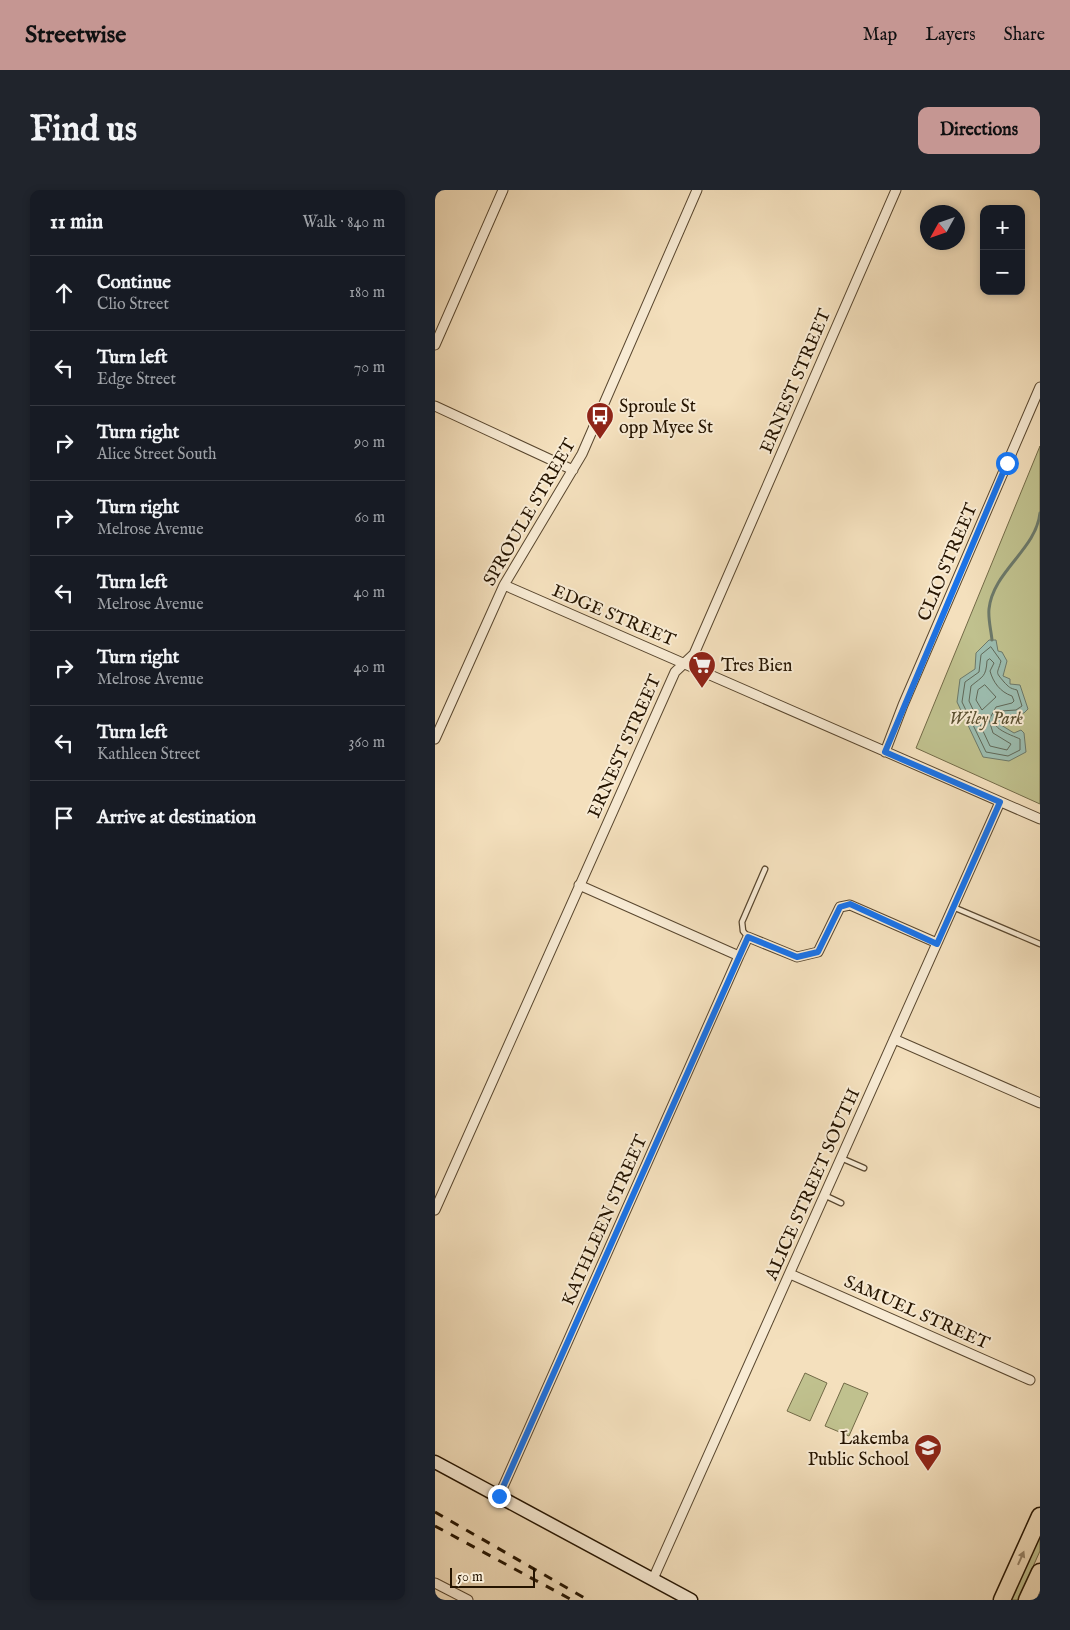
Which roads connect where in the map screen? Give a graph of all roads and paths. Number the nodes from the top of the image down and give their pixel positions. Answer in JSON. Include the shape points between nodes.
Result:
{"nodes":[{"id":1,"x":503,"y":190,"type":"edge"},
{"id":2,"x":697,"y":190,"type":"edge"},
{"id":3,"x":896,"y":190,"type":"edge"},
{"id":4,"x":435,"y":345,"type":"edge"},
{"id":5,"x":1040,"y":387,"type":"edge"},
{"id":6,"x":435,"y":406,"type":"edge"},
{"id":7,"x":573,"y":470,"type":"junction"},
{"id":8,"x":504,"y":585,"type":"junction"},
{"id":9,"x":684,"y":663,"type":"junction"},
{"id":10,"x":435,"y":739,"type":"edge"},
{"id":11,"x":885,"y":752,"type":"junction"},
{"id":12,"x":1000,"y":802,"type":"junction"},
{"id":13,"x":1040,"y":819,"type":"edge"},
{"id":14,"x":765,"y":869,"type":"dead end"},
{"id":15,"x":579,"y":885,"type":"junction"},
{"id":16,"x":953,"y":907,"type":"junction"},
{"id":17,"x":748,"y":937,"type":"junction"},
{"id":18,"x":937,"y":944,"type":"junction"},
{"id":19,"x":1040,"y":944,"type":"edge"},
{"id":20,"x":739,"y":956,"type":"junction"},
{"id":21,"x":894,"y":1039,"type":"junction"},
{"id":22,"x":1040,"y":1103,"type":"edge"},
{"id":23,"x":841,"y":1158,"type":"junction"},
{"id":24,"x":865,"y":1168,"type":"dead end"},
{"id":25,"x":825,"y":1195,"type":"junction"},
{"id":26,"x":841,"y":1202,"type":"dead end"},
{"id":27,"x":435,"y":1210,"type":"edge"},
{"id":28,"x":790,"y":1274,"type":"junction"},
{"id":29,"x":1031,"y":1380,"type":"dead end"},
{"id":30,"x":435,"y":1462,"type":"edge"},
{"id":31,"x":499,"y":1496,"type":"junction"},
{"id":32,"x":1040,"y":1516,"type":"edge"},
{"id":33,"x":1040,"y":1572,"type":"edge"},
{"id":34,"x":653,"y":1579,"type":"junction"},
{"id":35,"x":435,"y":1583,"type":"edge"},
{"id":36,"x":468,"y":1600,"type":"edge"},
{"id":37,"x":691,"y":1600,"type":"edge"},
{"id":38,"x":1002,"y":1600,"type":"edge"},
{"id":39,"x":1027,"y":1600,"type":"edge"}],
"edges":[{"from":1,"to":4,"type":"street"},
{"from":2,"to":7,"type":"street","name":"SPROULE STREET"},
{"from":3,"to":9,"type":"street","name":"ERNEST STREET","via":[[695,654]]},
{"from":5,"to":11,"type":"street","name":"CLIO STREET"},
{"from":6,"to":7,"type":"street"},
{"from":7,"to":8,"type":"street","name":"SPROULE STREET"},
{"from":8,"to":9,"type":"street","name":"EDGE STREET"},
{"from":8,"to":10,"type":"street","name":"SPROULE STREET"},
{"from":9,"to":11,"type":"street","name":"EDGE STREET"},
{"from":9,"to":15,"type":"street","name":"ERNEST STREET","via":[[675,672]]},
{"from":11,"to":12,"type":"street","name":"EDGE STREET"},
{"from":12,"to":13,"type":"street","name":"EDGE STREET"},
{"from":12,"to":16,"type":"street","name":"ALICE STREET SOUTH"},
{"from":14,"to":17,"type":"lane","via":[[742,922]]},
{"from":15,"to":20,"type":"street"},
{"from":15,"to":27,"type":"street","name":"ERNEST STREET"},
{"from":16,"to":18,"type":"street","name":"ALICE STREET SOUTH"},
{"from":16,"to":19,"type":"lane"},
{"from":17,"to":18,"type":"street","via":[[797,957],[818,952],[840,907],[850,904]]},
{"from":17,"to":20,"type":"street","name":"KATHLEEN STREET"},
{"from":18,"to":21,"type":"street","name":"ALICE STREET SOUTH"},
{"from":20,"to":31,"type":"street","name":"KATHLEEN STREET"},
{"from":21,"to":22,"type":"street"},
{"from":21,"to":23,"type":"street","name":"ALICE STREET SOUTH"},
{"from":23,"to":24,"type":"lane"},
{"from":23,"to":25,"type":"street","name":"ALICE STREET SOUTH"},
{"from":25,"to":26,"type":"lane"},
{"from":25,"to":28,"type":"street","name":"ALICE STREET SOUTH"},
{"from":28,"to":29,"type":"street","name":"SAMUEL STREET"},
{"from":28,"to":34,"type":"street","name":"ALICE STREET SOUTH"},
{"from":30,"to":31,"type":"street"},
{"from":31,"to":34,"type":"street"},
{"from":38,"to":32,"type":"highway","one_way":true},
{"from":33,"to":39,"type":"highway"},
{"from":34,"to":37,"type":"street"},
{"from":35,"to":36,"type":"street"}]}
